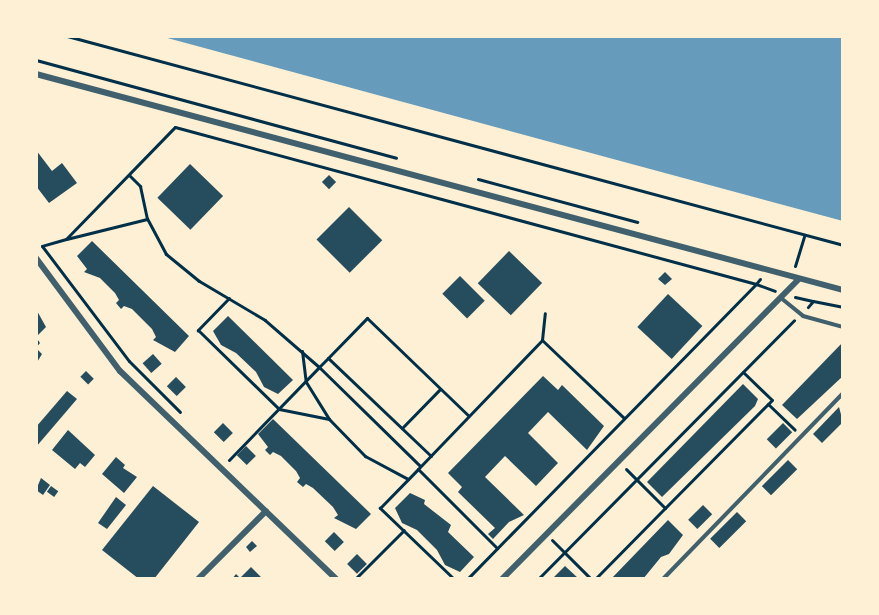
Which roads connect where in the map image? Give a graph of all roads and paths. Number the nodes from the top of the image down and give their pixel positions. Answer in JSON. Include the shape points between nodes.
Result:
{"nodes":[{"id":1,"x":67,"y":36,"type":"edge"},
{"id":2,"x":36,"y":60,"type":"edge"},
{"id":3,"x":36,"y":74,"type":"edge"},
{"id":4,"x":404,"y":160,"type":"dead end"},
{"id":5,"x":129,"y":174,"type":"junction"},
{"id":6,"x":472,"y":178,"type":"dead end"},
{"id":7,"x":147,"y":219,"type":"junction"},
{"id":8,"x":644,"y":224,"type":"dead end"},
{"id":9,"x":804,"y":236,"type":"junction"},
{"id":10,"x":66,"y":239,"type":"junction"},
{"id":11,"x":843,"y":246,"type":"edge"},
{"id":12,"x":36,"y":258,"type":"edge"},
{"id":13,"x":786,"y":264,"type":"dead end"},
{"id":14,"x":765,"y":272,"type":"junction"},
{"id":15,"x":798,"y":280,"type":"junction"},
{"id":16,"x":756,"y":284,"type":"junction"},
{"id":17,"x":843,"y":290,"type":"edge"},
{"id":18,"x":783,"y":296,"type":"junction"},
{"id":19,"x":230,"y":298,"type":"junction"},
{"id":20,"x":813,"y":301,"type":"junction"},
{"id":21,"x":843,"y":307,"type":"edge"},
{"id":22,"x":545,"y":313,"type":"dead end"},
{"id":23,"x":800,"y":314,"type":"junction"},
{"id":24,"x":843,"y":327,"type":"edge"},
{"id":25,"x":542,"y":340,"type":"junction"},
{"id":26,"x":302,"y":351,"type":"junction"},
{"id":27,"x":328,"y":358,"type":"junction"},
{"id":28,"x":319,"y":367,"type":"junction"},
{"id":29,"x":743,"y":372,"type":"junction"},
{"id":30,"x":306,"y":382,"type":"junction"},
{"id":31,"x":440,"y":389,"type":"junction"},
{"id":32,"x":843,"y":393,"type":"edge"},
{"id":33,"x":768,"y":404,"type":"junction"},
{"id":34,"x":279,"y":409,"type":"junction"},
{"id":35,"x":468,"y":416,"type":"junction"},
{"id":36,"x":187,"y":419,"type":"dead end"},
{"id":37,"x":329,"y":419,"type":"junction"},
{"id":38,"x":624,"y":419,"type":"junction"},
{"id":39,"x":402,"y":428,"type":"junction"},
{"id":40,"x":801,"y":436,"type":"junction"},
{"id":41,"x":221,"y":452,"type":"dead end"},
{"id":42,"x":431,"y":456,"type":"junction"},
{"id":43,"x":229,"y":460,"type":"junction"},
{"id":44,"x":619,"y":462,"type":"junction"},
{"id":45,"x":237,"y":468,"type":"dead end"},
{"id":46,"x":419,"y":468,"type":"junction"},
{"id":47,"x":408,"y":479,"type":"junction"},
{"id":48,"x":637,"y":480,"type":"junction"},
{"id":49,"x":665,"y":508,"type":"junction"},
{"id":50,"x":266,"y":511,"type":"junction"},
{"id":51,"x":404,"y":530,"type":"junction"},
{"id":52,"x":546,"y":535,"type":"junction"},
{"id":53,"x":497,"y":548,"type":"junction"},
{"id":54,"x":564,"y":553,"type":"junction"},
{"id":55,"x":198,"y":579,"type":"edge"},
{"id":56,"x":336,"y":579,"type":"edge"},
{"id":57,"x":355,"y":579,"type":"edge"},
{"id":58,"x":454,"y":579,"type":"edge"},
{"id":59,"x":466,"y":579,"type":"edge"},
{"id":60,"x":502,"y":579,"type":"edge"},
{"id":61,"x":538,"y":579,"type":"edge"},
{"id":62,"x":593,"y":579,"type":"edge"},
{"id":63,"x":663,"y":579,"type":"edge"}],
"edges":[{"from":1,"to":9,"type":"path"},
{"from":2,"to":4,"type":"path"},
{"from":3,"to":14,"type":"street"},
{"from":5,"to":7,"type":"path","via":[[140,186]]},
{"from":5,"to":10,"type":"path"},
{"from":5,"to":16,"type":"path","via":[[175,127]]},
{"from":6,"to":8,"type":"path"},
{"from":7,"to":10,"type":"path"},
{"from":7,"to":19,"type":"path","via":[[166,254]]},
{"from":9,"to":11,"type":"path"},
{"from":9,"to":13,"type":"path","via":[[795,266]]},
{"from":10,"to":36,"type":"path","via":[[42,246],[129,361]]},
{"from":12,"to":50,"type":"street","via":[[120,371]]},
{"from":14,"to":15,"type":"street"},
{"from":14,"to":16,"type":"path"},
{"from":15,"to":17,"type":"street"},
{"from":15,"to":18,"type":"street"},
{"from":16,"to":18,"type":"path"},
{"from":16,"to":38,"type":"path"},
{"from":18,"to":20,"type":"path"},
{"from":18,"to":23,"type":"lane"},
{"from":18,"to":44,"type":"street"},
{"from":19,"to":26,"type":"path","via":[[266,320]]},
{"from":19,"to":34,"type":"path","via":[[198,330]]},
{"from":20,"to":21,"type":"path"},
{"from":20,"to":23,"type":"path"},
{"from":22,"to":25,"type":"path"},
{"from":23,"to":24,"type":"lane"},
{"from":23,"to":29,"type":"path"},
{"from":25,"to":35,"type":"path"},
{"from":25,"to":38,"type":"path"},
{"from":26,"to":28,"type":"path"},
{"from":26,"to":30,"type":"path"},
{"from":27,"to":28,"type":"path"},
{"from":27,"to":31,"type":"path","via":[[367,318]]},
{"from":27,"to":39,"type":"path"},
{"from":28,"to":30,"type":"path"},
{"from":28,"to":46,"type":"path"},
{"from":29,"to":33,"type":"path","via":[[772,400]]},
{"from":29,"to":48,"type":"path"},
{"from":30,"to":34,"type":"path"},
{"from":30,"to":37,"type":"path"},
{"from":31,"to":35,"type":"path"},
{"from":31,"to":39,"type":"path"},
{"from":32,"to":40,"type":"lane"},
{"from":33,"to":40,"type":"path"},
{"from":33,"to":49,"type":"path"},
{"from":34,"to":37,"type":"path"},
{"from":34,"to":43,"type":"path"},
{"from":35,"to":42,"type":"path"},
{"from":37,"to":47,"type":"path","via":[[365,456]]},
{"from":38,"to":53,"type":"path"},
{"from":39,"to":42,"type":"path"},
{"from":40,"to":63,"type":"lane"},
{"from":41,"to":43,"type":"path"},
{"from":42,"to":46,"type":"path"},
{"from":43,"to":45,"type":"path"},
{"from":44,"to":48,"type":"path"},
{"from":44,"to":52,"type":"street"},
{"from":46,"to":47,"type":"path"},
{"from":46,"to":53,"type":"path"},
{"from":47,"to":51,"type":"path","via":[[380,508]]},
{"from":48,"to":49,"type":"path"},
{"from":48,"to":54,"type":"path"},
{"from":49,"to":62,"type":"path"},
{"from":50,"to":55,"type":"street"},
{"from":50,"to":56,"type":"street"},
{"from":51,"to":57,"type":"path"},
{"from":51,"to":58,"type":"path"},
{"from":52,"to":54,"type":"path"},
{"from":52,"to":60,"type":"street"},
{"from":53,"to":59,"type":"path"},
{"from":54,"to":61,"type":"path"},
{"from":54,"to":62,"type":"path"}]}
